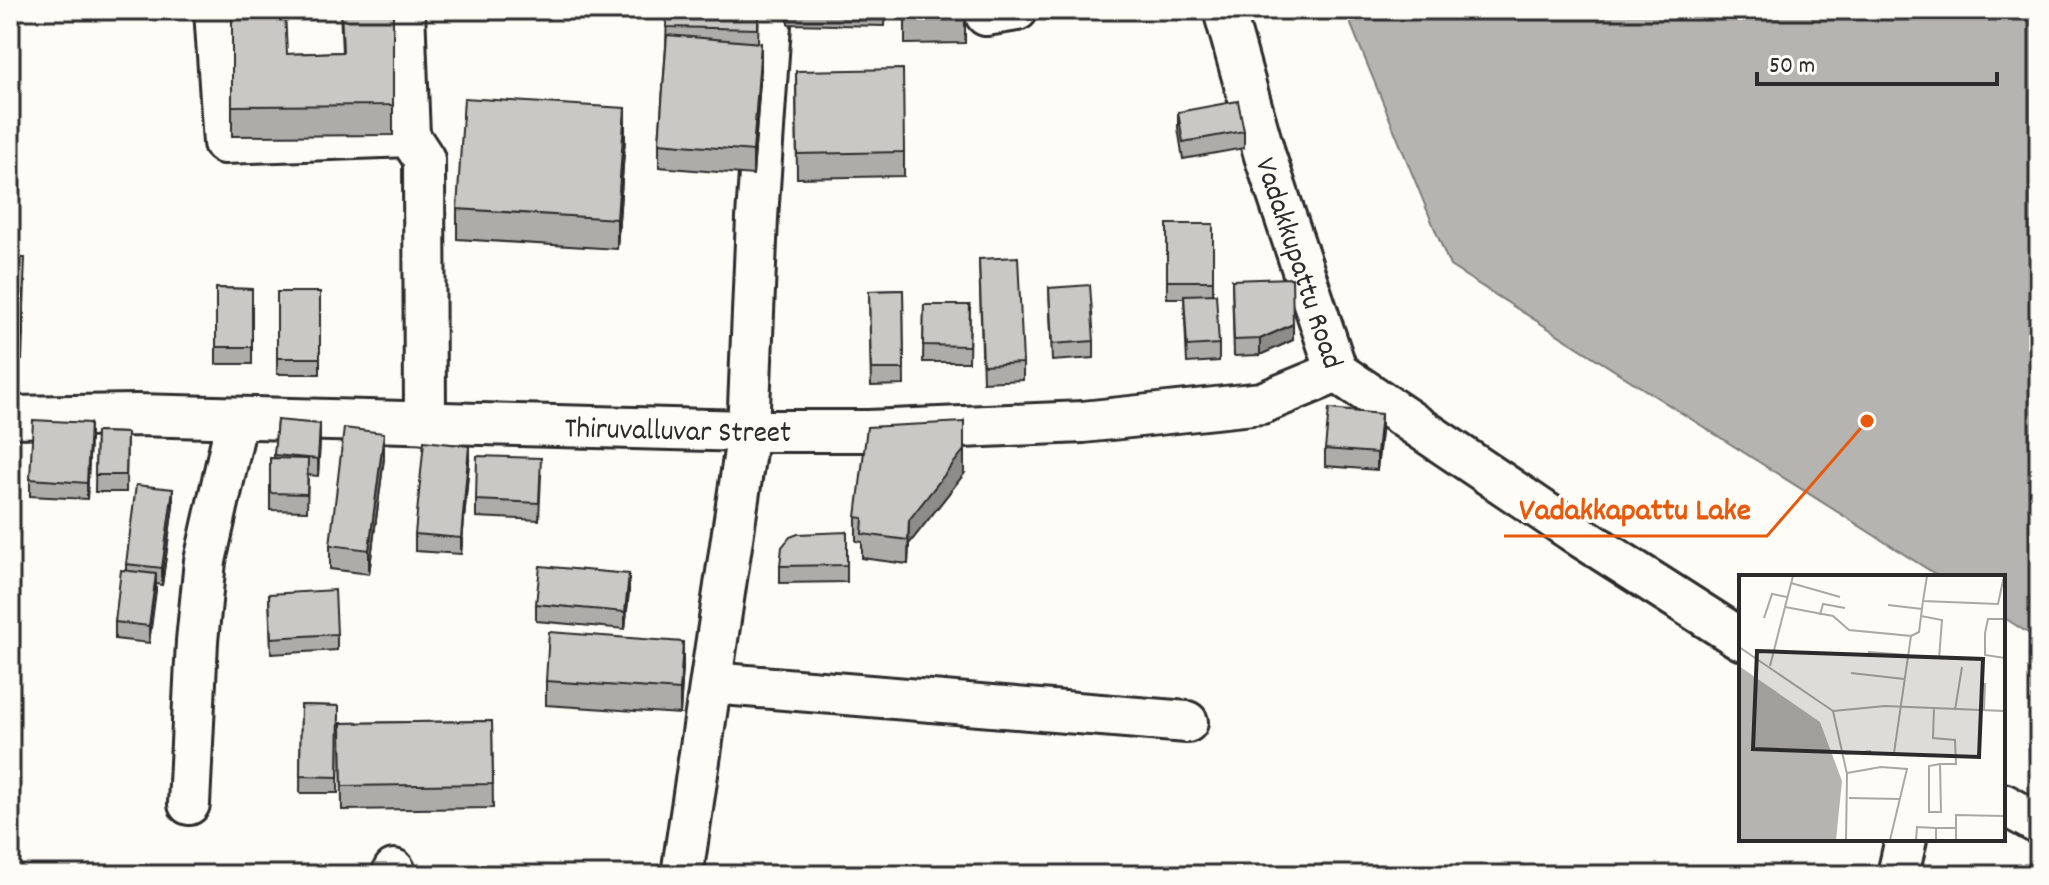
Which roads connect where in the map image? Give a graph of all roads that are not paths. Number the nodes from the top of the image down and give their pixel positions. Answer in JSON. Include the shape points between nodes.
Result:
{"nodes":[{"id":1,"x":215,"y":10,"type":"edge"},
{"id":2,"x":404,"y":10,"type":"edge"},
{"id":3,"x":771,"y":10,"type":"edge"},
{"id":4,"x":1224,"y":10,"type":"edge"},
{"id":5,"x":409,"y":136,"type":"junction"},
{"id":6,"x":1337,"y":372,"type":"junction"},
{"id":7,"x":10,"y":417,"type":"edge"},
{"id":8,"x":237,"y":418,"type":"junction"},
{"id":9,"x":425,"y":423,"type":"junction"},
{"id":10,"x":748,"y":431,"type":"junction"},
{"id":11,"x":1739,"y":638,"type":"edge"},
{"id":12,"x":711,"y":683,"type":"junction"},
{"id":13,"x":1187,"y":722,"type":"dead end"},
{"id":14,"x":189,"y":804,"type":"dead end"},
{"id":15,"x":2005,"y":805,"type":"edge"},
{"id":16,"x":2039,"y":824,"type":"edge"},
{"id":17,"x":1906,"y":841,"type":"edge"},
{"id":18,"x":682,"y":875,"type":"edge"},
{"id":19,"x":1898,"y":875,"type":"edge"}],
"edges":[{"from":1,"to":5,"type":"street","via":[[224,143]]},
{"from":2,"to":5,"type":"street"},
{"from":3,"to":10,"type":"street"},
{"from":4,"to":6,"type":"street","name":"Vadakkupattu Road","via":[[1265,156]]},
{"from":5,"to":9,"type":"street","via":[[424,159]]},
{"from":6,"to":10,"type":"street","name":"Thiruvalluvar Street","via":[[1262,403],[1083,422]]},
{"from":6,"to":11,"type":"street","name":"Vadakkupattu Road"},
{"from":7,"to":8,"type":"street","name":"Thiruvalluvar Street"},
{"from":8,"to":9,"type":"street","name":"Thiruvalluvar Street"},
{"from":8,"to":14,"type":"street","via":[[205,561]]},
{"from":9,"to":10,"type":"street","name":"Thiruvalluvar Street"},
{"from":10,"to":12,"type":"street"},
{"from":12,"to":13,"type":"street"},
{"from":12,"to":18,"type":"street"},
{"from":15,"to":16,"type":"street"},
{"from":17,"to":19,"type":"street"}]}
